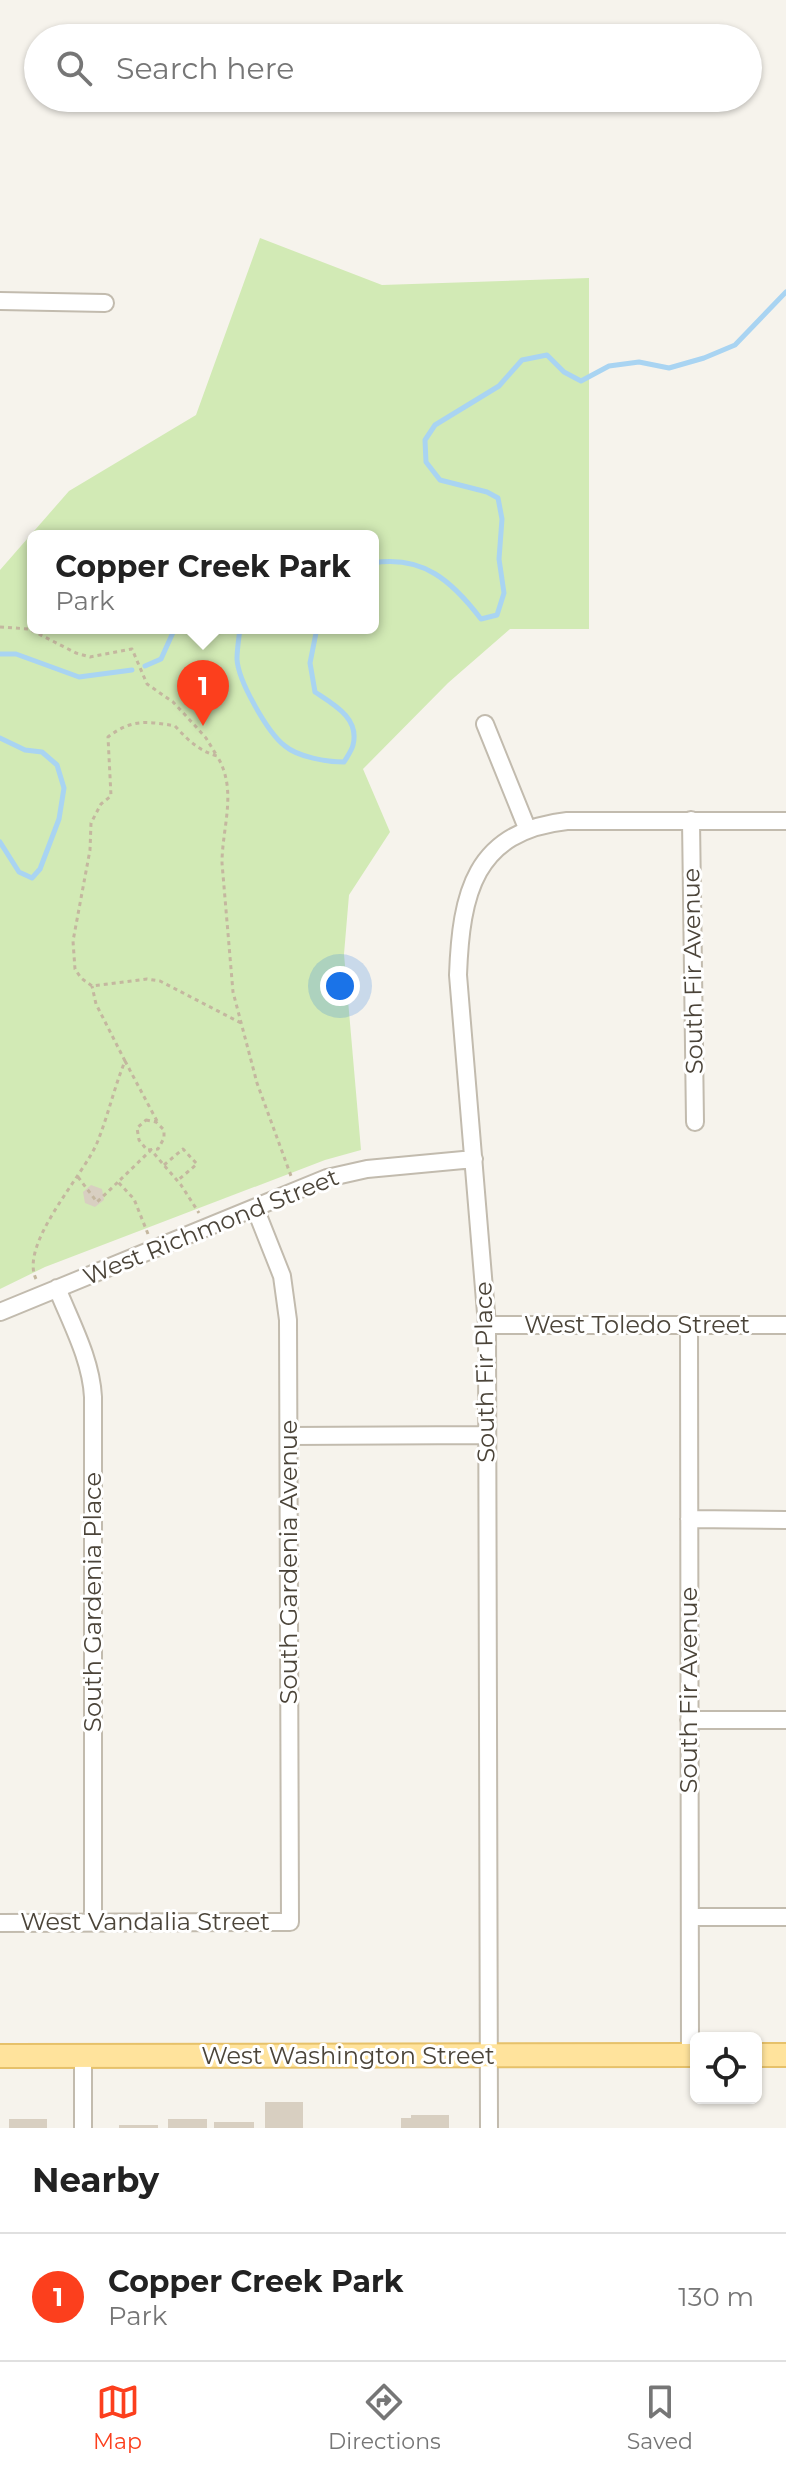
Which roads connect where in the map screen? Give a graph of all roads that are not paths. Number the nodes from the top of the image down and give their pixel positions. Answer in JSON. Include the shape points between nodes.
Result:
{"nodes":[{"id":1,"x":0,"y":301,"type":"edge"},
{"id":2,"x":105,"y":303,"type":"dead end"},
{"id":3,"x":485,"y":724,"type":"dead end"},
{"id":4,"x":691,"y":820,"type":"junction"},
{"id":5,"x":786,"y":821,"type":"edge"},
{"id":6,"x":527,"y":828,"type":"junction"},
{"id":7,"x":695,"y":1122,"type":"dead end"},
{"id":8,"x":474,"y":1159,"type":"junction"},
{"id":9,"x":255,"y":1208,"type":"junction"},
{"id":10,"x":57,"y":1288,"type":"junction"},
{"id":11,"x":0,"y":1312,"type":"edge"},
{"id":12,"x":487,"y":1325,"type":"junction"},
{"id":13,"x":689,"y":1325,"type":"junction"},
{"id":14,"x":786,"y":1325,"type":"edge"},
{"id":15,"x":487,"y":1435,"type":"junction"},
{"id":16,"x":289,"y":1436,"type":"junction"},
{"id":17,"x":689,"y":1519,"type":"junction"},
{"id":18,"x":786,"y":1520,"type":"edge"},
{"id":19,"x":689,"y":1720,"type":"junction"},
{"id":20,"x":786,"y":1720,"type":"edge"},
{"id":21,"x":690,"y":1917,"type":"junction"},
{"id":22,"x":786,"y":1917,"type":"edge"},
{"id":23,"x":93,"y":1922,"type":"junction"},
{"id":24,"x":290,"y":1922,"type":"joint"},
{"id":25,"x":0,"y":1923,"type":"edge"},
{"id":26,"x":692,"y":2032,"type":"edge"},
{"id":27,"x":489,"y":2055,"type":"junction"},
{"id":28,"x":690,"y":2055,"type":"edge"},
{"id":29,"x":762,"y":2055,"type":"edge"},
{"id":30,"x":786,"y":2055,"type":"edge"},
{"id":31,"x":0,"y":2056,"type":"edge"},
{"id":32,"x":83,"y":2056,"type":"junction"},
{"id":33,"x":83,"y":2128,"type":"edge"},
{"id":34,"x":489,"y":2128,"type":"edge"}],
"edges":[{"from":1,"to":2,"type":"street"},
{"from":3,"to":6,"type":"street"},
{"from":4,"to":5,"type":"street"},
{"from":4,"to":6,"type":"street","via":[[567,821]]},
{"from":4,"to":7,"type":"street","name":"South Fir Avenue"},
{"from":6,"to":8,"type":"street","name":"South Fir Place","via":[[482,864],[462,919],[459,988]]},
{"from":8,"to":9,"type":"street","name":"West Richmond Street","via":[[346,1173]]},
{"from":8,"to":12,"type":"street","name":"South Fir Place"},
{"from":9,"to":10,"type":"street","name":"West Richmond Street"},
{"from":9,"to":16,"type":"street","name":"South Gardenia Avenue","via":[[285,1294]]},
{"from":10,"to":11,"type":"street","name":"West Richmond Street"},
{"from":10,"to":23,"type":"street","name":"South Gardenia Place","via":[[87,1363],[93,1397]]},
{"from":12,"to":13,"type":"street","name":"West Toledo Street"},
{"from":12,"to":15,"type":"street","name":"South Fir Place"},
{"from":13,"to":14,"type":"street","name":"West Toledo Street"},
{"from":13,"to":17,"type":"street","name":"South Fir Avenue"},
{"from":15,"to":16,"type":"street"},
{"from":15,"to":27,"type":"street","name":"South Fir Place"},
{"from":16,"to":24,"type":"street","name":"South Gardenia Avenue"},
{"from":17,"to":18,"type":"street"},
{"from":17,"to":19,"type":"street","name":"South Fir Avenue"},
{"from":19,"to":20,"type":"street"},
{"from":19,"to":21,"type":"street","name":"South Fir Avenue"},
{"from":21,"to":22,"type":"street"},
{"from":21,"to":26,"type":"street","name":"South Fir Avenue"},
{"from":23,"to":24,"type":"street","name":"West Vandalia Street"},
{"from":23,"to":25,"type":"street","name":"West Vandalia Street"},
{"from":27,"to":28,"type":"main road","name":"West Washington Street"},
{"from":27,"to":32,"type":"main road","name":"West Washington Street"},
{"from":27,"to":34,"type":"street"},
{"from":29,"to":30,"type":"main road"},
{"from":31,"to":32,"type":"main road","name":"West Washington Street"},
{"from":32,"to":33,"type":"street"}]}
